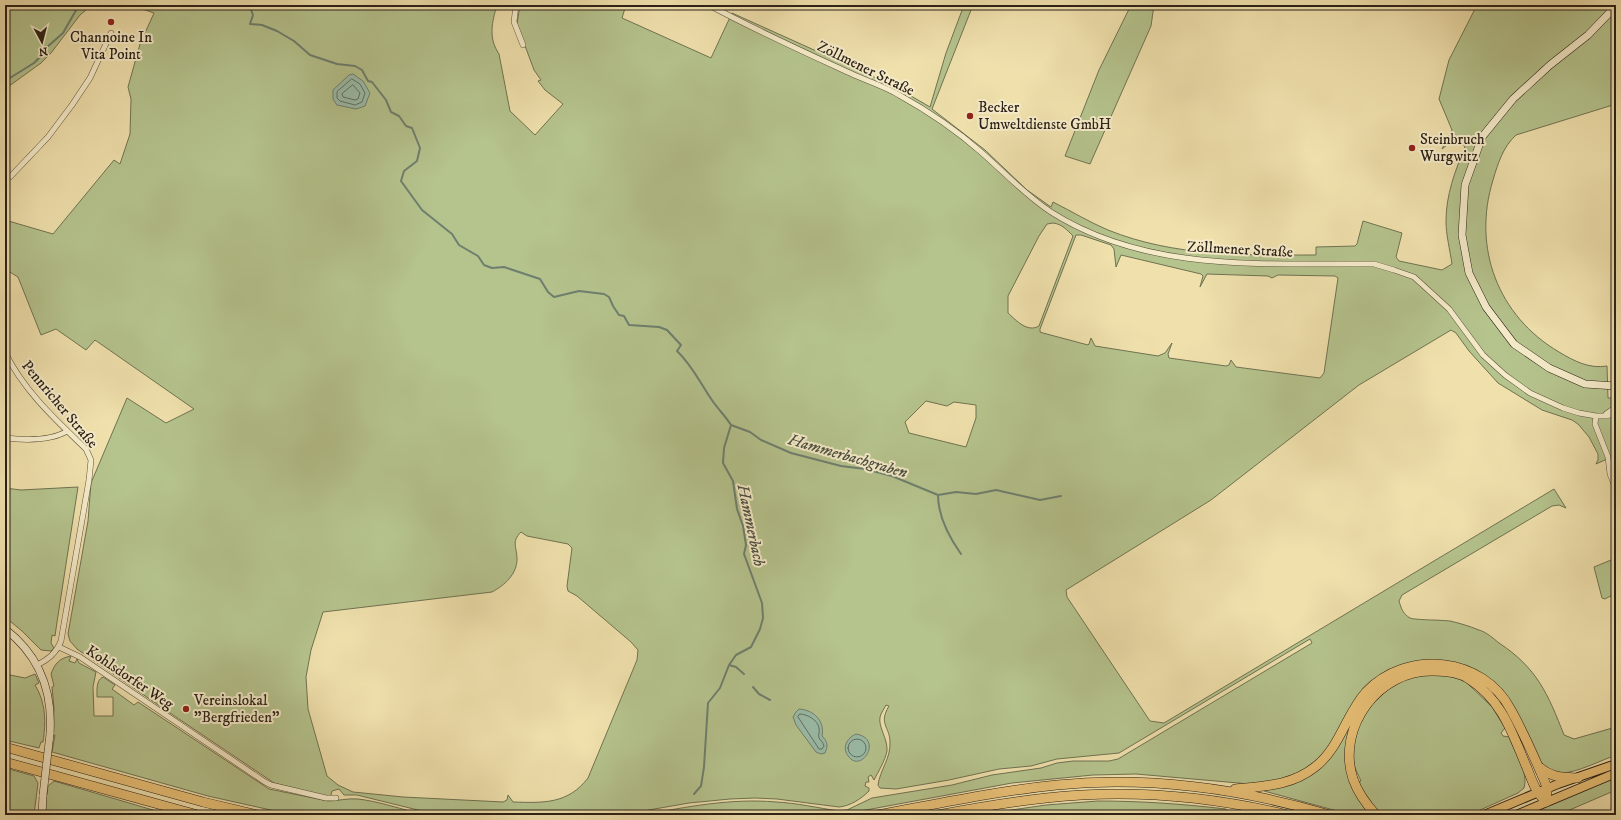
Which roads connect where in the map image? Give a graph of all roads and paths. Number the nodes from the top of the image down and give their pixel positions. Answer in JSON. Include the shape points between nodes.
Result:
{"nodes":[{"id":1,"x":516,"y":5,"type":"edge"},
{"id":2,"x":709,"y":5,"type":"edge"},
{"id":3,"x":1616,"y":6,"type":"edge"},
{"id":4,"x":111,"y":33,"type":"dead end"},
{"id":5,"x":523,"y":44,"type":"dead end"},
{"id":6,"x":5,"y":177,"type":"edge"},
{"id":7,"x":5,"y":352,"type":"edge"},
{"id":8,"x":1616,"y":386,"type":"edge"},
{"id":9,"x":1616,"y":407,"type":"edge"},
{"id":10,"x":1616,"y":413,"type":"edge"},
{"id":11,"x":1598,"y":416,"type":"junction"},
{"id":12,"x":67,"y":431,"type":"junction"},
{"id":13,"x":5,"y":438,"type":"edge"},
{"id":14,"x":1616,"y":489,"type":"edge"},
{"id":15,"x":5,"y":629,"type":"edge"},
{"id":16,"x":59,"y":647,"type":"junction"},
{"id":17,"x":38,"y":665,"type":"junction"},
{"id":18,"x":5,"y":747,"type":"edge"},
{"id":19,"x":5,"y":762,"type":"edge"},
{"id":20,"x":1616,"y":764,"type":"edge"},
{"id":21,"x":1537,"y":765,"type":"junction"},
{"id":22,"x":1616,"y":773,"type":"edge"},
{"id":23,"x":1578,"y":778,"type":"junction"},
{"id":24,"x":1547,"y":789,"type":"junction"},
{"id":25,"x":1224,"y":790,"type":"junction"},
{"id":26,"x":1537,"y":793,"type":"junction"},
{"id":27,"x":336,"y":798,"type":"dead end"},
{"id":28,"x":1546,"y":802,"type":"junction"},
{"id":29,"x":42,"y":815,"type":"edge"},
{"id":30,"x":198,"y":815,"type":"edge"},
{"id":31,"x":258,"y":815,"type":"edge"},
{"id":32,"x":878,"y":815,"type":"edge"},
{"id":33,"x":938,"y":815,"type":"edge"},
{"id":34,"x":1288,"y":815,"type":"edge"},
{"id":35,"x":1330,"y":815,"type":"edge"},
{"id":36,"x":1376,"y":815,"type":"edge"},
{"id":37,"x":1484,"y":815,"type":"edge"},
{"id":38,"x":1516,"y":815,"type":"edge"}],
"edges":[{"from":1,"to":5,"type":"street","via":[[514,22]]},
{"from":2,"to":11,"type":"street","name":"Zöllmener Straße","via":[[756,30],[899,94],[967,141],[1034,200],[1087,232],[1137,249],[1168,256],[1250,264],[1374,264],[1414,277],[1449,310],[1483,355],[1505,375],[1530,393],[1563,408]]},
{"from":3,"to":8,"type":"main road","via":[[1588,35],[1550,64],[1512,99],[1482,137],[1465,185],[1462,235],[1469,273],[1486,307],[1514,344],[1549,368],[1585,384]]},
{"from":4,"to":6,"type":"street","via":[[90,78],[51,134],[10,177]]},
{"from":7,"to":12,"type":"street","name":"Pennricher Straße","via":[[25,387]]},
{"from":9,"to":11,"type":"street"},
{"from":10,"to":11,"type":"street"},
{"from":11,"to":14,"type":"street","via":[[1595,424],[1608,457],[1610,474]]},
{"from":12,"to":13,"type":"street","via":[[61,435],[44,438]]},
{"from":12,"to":16,"type":"street","name":"Pennricher Straße","via":[[86,449],[91,460],[66,621]]},
{"from":15,"to":17,"type":"main road","via":[[25,647]]},
{"from":16,"to":17,"type":"street","via":[[52,656]]},
{"from":16,"to":27,"type":"street","name":"Kohlsdorfer Weg","via":[[80,658],[265,782],[326,798]]},
{"from":17,"to":29,"type":"main road","bridge":true,"via":[[51,715]]},
{"from":18,"to":31,"type":"highway"},
{"from":19,"to":30,"type":"highway"},
{"from":20,"to":23,"type":"main road"},
{"from":21,"to":23,"type":"highway","via":[[1558,778]]},
{"from":21,"to":24,"type":"highway"},
{"from":21,"to":25,"type":"highway","via":[[1508,703],[1492,685],[1457,666],[1425,664],[1403,668],[1373,686],[1358,702],[1330,751],[1308,772],[1294,780],[1276,785]]},
{"from":22,"to":28,"type":"main road"},
{"from":23,"to":24,"type":"main road"},
{"from":24,"to":26,"type":"main road"},
{"from":24,"to":28,"type":"highway"},
{"from":25,"to":32,"type":"highway","via":[[1150,783],[1058,785]]},
{"from":25,"to":35,"type":"highway"},
{"from":26,"to":28,"type":"highway"},
{"from":26,"to":36,"type":"highway","via":[[1507,722],[1488,694],[1468,678],[1458,674],[1439,671],[1419,672],[1398,679],[1374,696],[1365,705],[1353,730],[1350,754],[1352,775],[1360,794]]},
{"from":26,"to":37,"type":"main road"},
{"from":28,"to":38,"type":"main road"},
{"from":33,"to":34,"type":"highway","via":[[1046,798],[1112,794],[1194,798]]}]}
